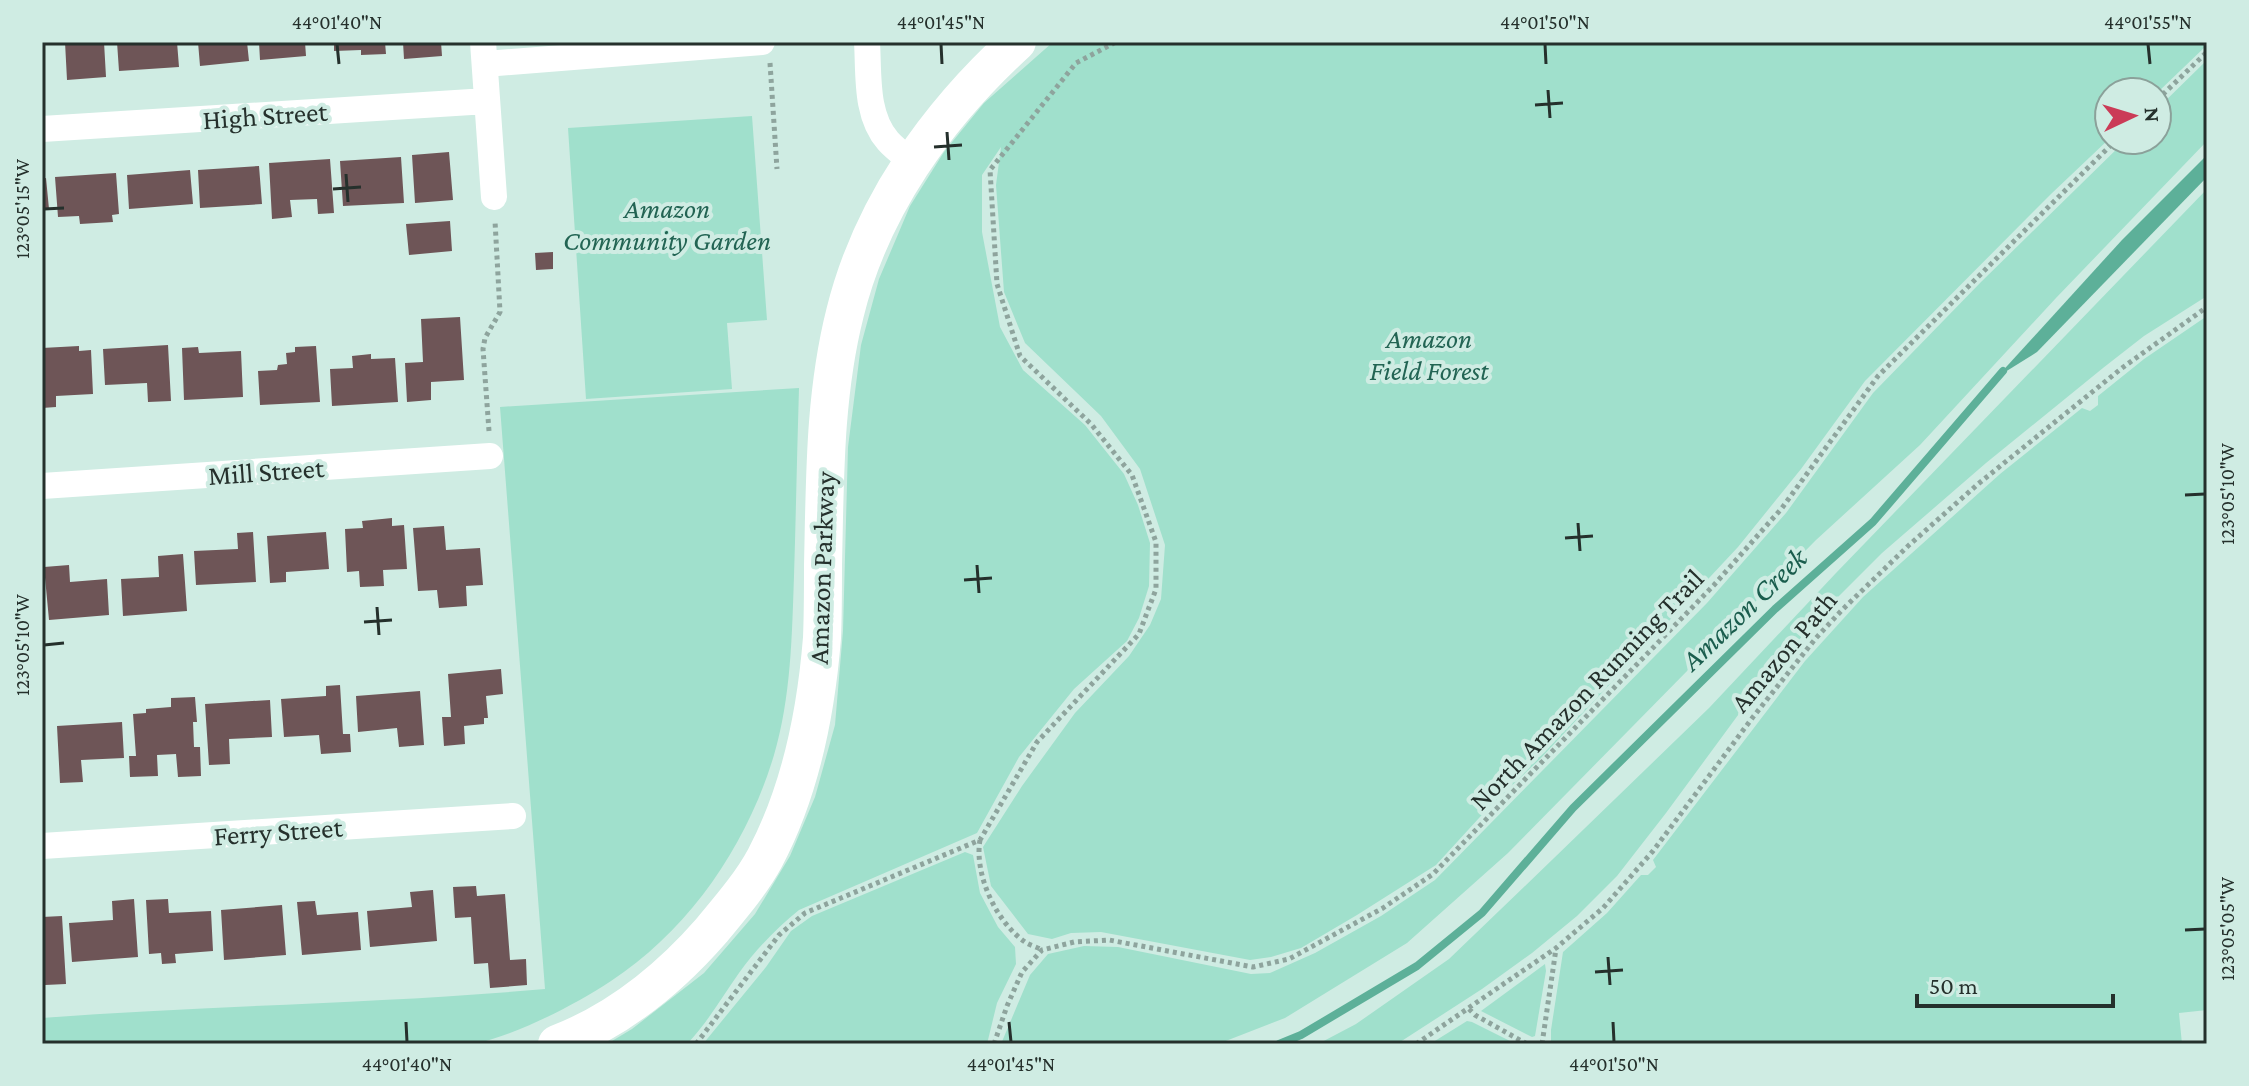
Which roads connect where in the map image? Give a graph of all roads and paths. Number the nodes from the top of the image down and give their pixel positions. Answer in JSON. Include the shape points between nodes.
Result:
{"nodes":[{"id":1,"x":867,"y":42,"type":"edge"},
{"id":2,"x":1017,"y":42,"type":"edge"},
{"id":3,"x":1116,"y":42,"type":"edge"},
{"id":4,"x":766,"y":50,"type":"edge"},
{"id":5,"x":2207,"y":52,"type":"edge"},
{"id":6,"x":484,"y":53,"type":"edge"},
{"id":7,"x":2173,"y":85,"type":"edge"},
{"id":8,"x":487,"y":101,"type":"junction"},
{"id":9,"x":42,"y":129,"type":"edge"},
{"id":10,"x":2100,"y":156,"type":"edge"},
{"id":11,"x":912,"y":162,"type":"junction"},
{"id":12,"x":777,"y":169,"type":"dead end"},
{"id":13,"x":494,"y":197,"type":"joint"},
{"id":14,"x":2207,"y":307,"type":"edge"},
{"id":15,"x":490,"y":456,"type":"joint"},
{"id":16,"x":42,"y":486,"type":"edge"},
{"id":17,"x":513,"y":816,"type":"dead end"},
{"id":18,"x":980,"y":840,"type":"junction"},
{"id":19,"x":42,"y":846,"type":"edge"},
{"id":20,"x":1556,"y":948,"type":"junction"},
{"id":21,"x":1042,"y":950,"type":"junction"},
{"id":22,"x":1469,"y":1009,"type":"junction"},
{"id":23,"x":557,"y":1044,"type":"edge"},
{"id":24,"x":696,"y":1044,"type":"edge"},
{"id":25,"x":994,"y":1044,"type":"edge"},
{"id":26,"x":1416,"y":1044,"type":"edge"},
{"id":27,"x":1527,"y":1044,"type":"edge"},
{"id":28,"x":1542,"y":1044,"type":"edge"}],
"edges":[{"from":1,"to":11,"type":"street","via":[[877,124]]},
{"from":2,"to":11,"type":"main road","name":"Amazon Parkway","via":[[954,106]]},
{"from":3,"to":18,"type":"path","via":[[1076,63],[990,170],[997,284],[1020,356],[1091,424],[1132,475],[1156,542],[1156,589],[1139,634],[1037,742]]},
{"from":4,"to":6,"type":"street"},
{"from":4,"to":12,"type":"path"},
{"from":5,"to":7,"type":"path"},
{"from":6,"to":8,"type":"street"},
{"from":8,"to":9,"type":"street","name":"High Street"},
{"from":8,"to":13,"type":"street"},
{"from":10,"to":21,"type":"path","name":"North Amazon Running Trail","via":[[1878,376],[1782,508],[1714,585],[1433,874],[1289,959],[1253,967],[1109,940]]},
{"from":11,"to":23,"type":"main road","name":"Amazon Parkway","via":[[864,255],[845,312],[832,379],[825,448],[822,637],[811,723],[795,790],[764,859],[688,958],[636,1001]]},
{"from":13,"to":15,"type":"path","via":[[500,312],[483,349]]},
{"from":14,"to":20,"type":"path","name":"Amazon Path","via":[[1978,484],[1842,610],[1753,717],[1653,851],[1603,908]]},
{"from":15,"to":16,"type":"street","name":"Mill Street"},
{"from":17,"to":19,"type":"street","name":"Ferry Street"},
{"from":18,"to":21,"type":"path","via":[[985,887],[997,909],[1025,942]]},
{"from":18,"to":24,"type":"path","via":[[805,913],[779,935]]},
{"from":20,"to":22,"type":"path","name":"Amazon Path"},
{"from":20,"to":28,"type":"path"},
{"from":21,"to":25,"type":"path","via":[[1022,972]]},
{"from":22,"to":26,"type":"path","name":"Amazon Path"},
{"from":22,"to":27,"type":"path"}]}
